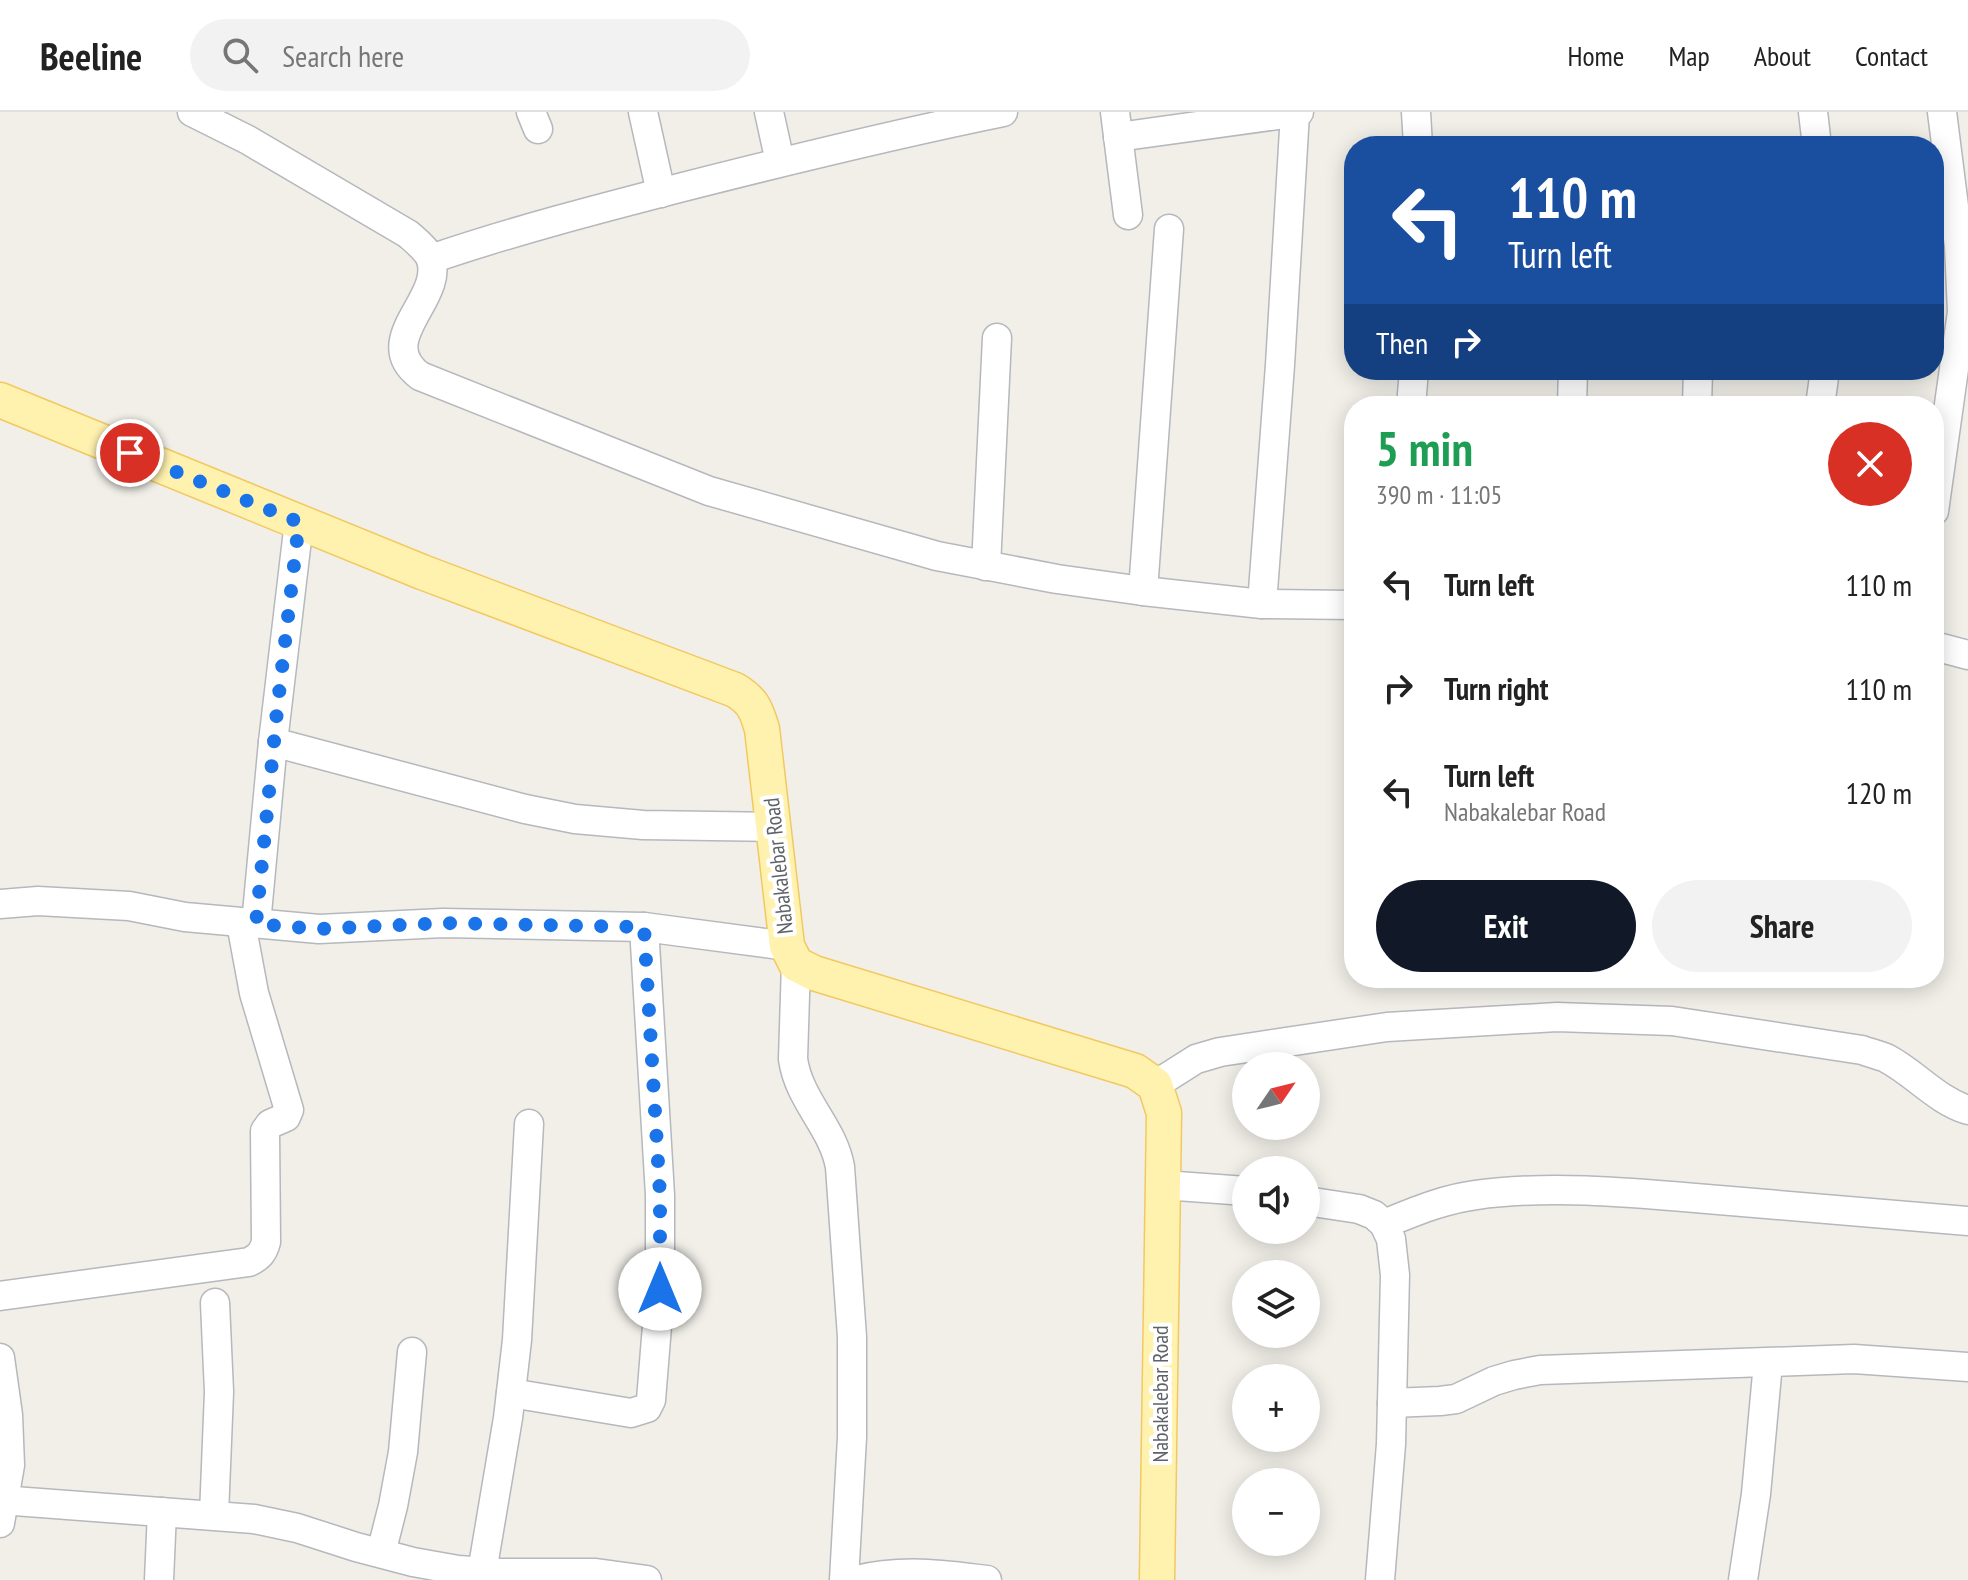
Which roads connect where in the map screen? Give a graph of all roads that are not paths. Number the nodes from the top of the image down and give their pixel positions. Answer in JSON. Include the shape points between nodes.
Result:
{"nodes":[{"id":1,"x":643,"y":112,"type":"edge"},
{"id":2,"x":769,"y":112,"type":"edge"},
{"id":3,"x":1003,"y":112,"type":"edge"},
{"id":4,"x":1297,"y":112,"type":"edge"},
{"id":5,"x":1416,"y":112,"type":"edge"},
{"id":6,"x":1813,"y":112,"type":"edge"},
{"id":7,"x":1942,"y":112,"type":"edge"},
{"id":8,"x":209,"y":115,"type":"edge"},
{"id":9,"x":1238,"y":116,"type":"edge"},
{"id":10,"x":900,"y":122,"type":"edge"},
{"id":11,"x":1117,"y":125,"type":"edge"},
{"id":12,"x":1417,"y":136,"type":"edge"},
{"id":13,"x":1816,"y":136,"type":"edge"},
{"id":14,"x":780,"y":162,"type":"junction"},
{"id":15,"x":661,"y":193,"type":"junction"},
{"id":16,"x":1128,"y":215,"type":"dead end"},
{"id":17,"x":1169,"y":229,"type":"dead end"},
{"id":18,"x":431,"y":259,"type":"junction"},
{"id":19,"x":1956,"y":302,"type":"edge"},
{"id":20,"x":997,"y":338,"type":"dead end"},
{"id":21,"x":0,"y":400,"type":"edge"},
{"id":22,"x":1944,"y":416,"type":"edge"},
{"id":23,"x":299,"y":522,"type":"junction"},
{"id":24,"x":986,"y":566,"type":"junction"},
{"id":25,"x":1143,"y":591,"type":"junction"},
{"id":26,"x":1262,"y":604,"type":"junction"},
{"id":27,"x":1344,"y":605,"type":"edge"},
{"id":28,"x":1944,"y":649,"type":"edge"},
{"id":29,"x":1968,"y":655,"type":"edge"},
{"id":30,"x":273,"y":742,"type":"junction"},
{"id":31,"x":773,"y":827,"type":"junction"},
{"id":32,"x":0,"y":904,"type":"edge"},
{"id":33,"x":248,"y":923,"type":"junction"},
{"id":34,"x":644,"y":927,"type":"junction"},
{"id":35,"x":791,"y":955,"type":"junction"},
{"id":36,"x":1155,"y":1085,"type":"junction"},
{"id":37,"x":1968,"y":1110,"type":"edge"},
{"id":38,"x":529,"y":1124,"type":"dead end"},
{"id":39,"x":1163,"y":1185,"type":"junction"},
{"id":40,"x":1232,"y":1190,"type":"edge"},
{"id":41,"x":1320,"y":1203,"type":"edge"},
{"id":42,"x":1968,"y":1221,"type":"edge"},
{"id":43,"x":1384,"y":1224,"type":"junction"},
{"id":44,"x":0,"y":1296,"type":"edge"},
{"id":45,"x":215,"y":1303,"type":"dead end"},
{"id":46,"x":412,"y":1352,"type":"dead end"},
{"id":47,"x":0,"y":1358,"type":"edge"},
{"id":48,"x":1768,"y":1363,"type":"junction"},
{"id":49,"x":1968,"y":1367,"type":"edge"},
{"id":50,"x":511,"y":1393,"type":"junction"},
{"id":51,"x":1392,"y":1403,"type":"junction"},
{"id":52,"x":1,"y":1508,"type":"edge"},
{"id":53,"x":162,"y":1512,"type":"junction"},
{"id":54,"x":214,"y":1515,"type":"junction"},
{"id":55,"x":381,"y":1553,"type":"junction"},
{"id":56,"x":482,"y":1572,"type":"junction"},
{"id":57,"x":596,"y":1577,"type":"edge"},
{"id":58,"x":159,"y":1580,"type":"edge"},
{"id":59,"x":647,"y":1580,"type":"edge"},
{"id":60,"x":856,"y":1580,"type":"edge"},
{"id":61,"x":987,"y":1580,"type":"edge"},
{"id":62,"x":1157,"y":1580,"type":"edge"},
{"id":63,"x":1380,"y":1580,"type":"edge"},
{"id":64,"x":1743,"y":1580,"type":"edge"}],
"edges":[{"from":1,"to":15,"type":"street"},
{"from":2,"to":14,"type":"street"},
{"from":3,"to":10,"type":"street"},
{"from":4,"to":9,"type":"street"},
{"from":4,"to":26,"type":"street"},
{"from":5,"to":12,"type":"street"},
{"from":6,"to":13,"type":"street"},
{"from":7,"to":19,"type":"street","via":[[1959,246]]},
{"from":8,"to":18,"type":"street","via":[[408,234]]},
{"from":9,"to":11,"type":"street"},
{"from":10,"to":14,"type":"street"},
{"from":11,"to":16,"type":"street"},
{"from":14,"to":15,"type":"street"},
{"from":15,"to":18,"type":"street"},
{"from":17,"to":25,"type":"street"},
{"from":18,"to":24,"type":"street","via":[[433,278],[404,338],[407,366],[420,376],[709,491]]},
{"from":19,"to":22,"type":"street"},
{"from":20,"to":24,"type":"street"},
{"from":21,"to":23,"type":"main road","name":"Nabakalebar Road"},
{"from":23,"to":30,"type":"street"},
{"from":23,"to":31,"type":"main road","name":"Nabakalebar Road","via":[[735,690],[756,709],[762,729]]},
{"from":24,"to":25,"type":"street"},
{"from":25,"to":26,"type":"street"},
{"from":26,"to":27,"type":"street"},
{"from":28,"to":29,"type":"street"},
{"from":30,"to":31,"type":"street","via":[[575,819]]},
{"from":30,"to":33,"type":"street"},
{"from":31,"to":35,"type":"main road","name":"Nabakalebar Road"},
{"from":32,"to":33,"type":"street","via":[[129,906]]},
{"from":33,"to":34,"type":"street","via":[[319,929],[443,923]]},
{"from":33,"to":44,"type":"street","via":[[254,993],[289,1110],[265,1131],[264,1251],[249,1262]]},
{"from":34,"to":35,"type":"street"},
{"from":34,"to":50,"type":"street","via":[[660,1195],[660,1289],[651,1400],[647,1408],[631,1413]]},
{"from":35,"to":36,"type":"main road","name":"Nabakalebar Road","via":[[814,973],[1135,1071]]},
{"from":35,"to":60,"type":"street","via":[[795,1074],[833,1142],[840,1167],[852,1337]]},
{"from":36,"to":37,"type":"street","via":[[1196,1059],[1235,1050],[1387,1027],[1557,1017],[1672,1021],[1862,1050],[1885,1058]]},
{"from":36,"to":39,"type":"main road","name":"Nabakalebar Road","via":[[1164,1113]]},
{"from":38,"to":50,"type":"street"},
{"from":39,"to":40,"type":"street"},
{"from":39,"to":62,"type":"main road","name":"Nabakalebar Road"},
{"from":41,"to":43,"type":"street","via":[[1359,1209]]},
{"from":42,"to":43,"type":"street","via":[[1645,1194],[1524,1190],[1438,1202]]},
{"from":43,"to":51,"type":"street","via":[[1395,1275]]},
{"from":45,"to":54,"type":"street","via":[[219,1392]]},
{"from":46,"to":55,"type":"street","via":[[403,1452]]},
{"from":47,"to":52,"type":"street","via":[[10,1465]]},
{"from":48,"to":49,"type":"street","via":[[1854,1359]]},
{"from":48,"to":51,"type":"street","via":[[1540,1370],[1494,1381],[1456,1399]]},
{"from":48,"to":64,"type":"street"},
{"from":50,"to":56,"type":"street"},
{"from":51,"to":63,"type":"street"},
{"from":52,"to":53,"type":"street"},
{"from":53,"to":54,"type":"street"},
{"from":53,"to":58,"type":"street"},
{"from":54,"to":55,"type":"street","via":[[297,1528]]},
{"from":55,"to":56,"type":"street"},
{"from":56,"to":57,"type":"street"},
{"from":57,"to":59,"type":"street"},
{"from":60,"to":61,"type":"street","via":[[905,1572]]}]}
